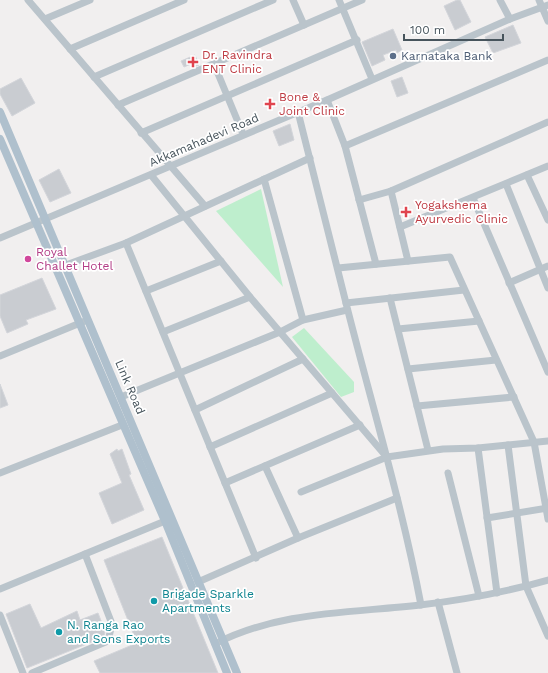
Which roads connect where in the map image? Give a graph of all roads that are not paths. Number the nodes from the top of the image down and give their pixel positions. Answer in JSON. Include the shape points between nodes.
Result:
{"nodes":[{"id":1,"x":28,"y":0,"type":"edge"},
{"id":2,"x":90,"y":0,"type":"edge"},
{"id":3,"x":184,"y":0,"type":"edge"},
{"id":4,"x":273,"y":0,"type":"edge"},
{"id":5,"x":293,"y":0,"type":"edge"},
{"id":6,"x":339,"y":0,"type":"edge"},
{"id":7,"x":362,"y":0,"type":"edge"},
{"id":8,"x":500,"y":0,"type":"edge"},
{"id":9,"x":539,"y":0,"type":"edge"},
{"id":10,"x":545,"y":6,"type":"edge"},
{"id":11,"x":343,"y":8,"type":"junction"},
{"id":12,"x":45,"y":19,"type":"junction"},
{"id":13,"x":510,"y":19,"type":"junction"},
{"id":14,"x":548,"y":21,"type":"edge"},
{"id":15,"x":304,"y":25,"type":"junction"},
{"id":16,"x":357,"y":40,"type":"junction"},
{"id":17,"x":70,"y":49,"type":"junction"},
{"id":18,"x":548,"y":60,"type":"edge"},
{"id":19,"x":214,"y":64,"type":"junction"},
{"id":20,"x":94,"y":77,"type":"junction"},
{"id":21,"x":372,"y":79,"type":"junction"},
{"id":22,"x":227,"y":96,"type":"junction"},
{"id":23,"x":327,"y":100,"type":"junction"},
{"id":24,"x":118,"y":105,"type":"junction"},
{"id":25,"x":0,"y":112,"type":"edge"},
{"id":26,"x":298,"y":112,"type":"junction"},
{"id":27,"x":548,"y":122,"type":"edge"},
{"id":28,"x":141,"y":133,"type":"junction"},
{"id":29,"x":243,"y":134,"type":"junction"},
{"id":30,"x":0,"y":139,"type":"edge"},
{"id":31,"x":344,"y":146,"type":"junction"},
{"id":32,"x":310,"y":158,"type":"junction"},
{"id":33,"x":171,"y":166,"type":"junction"},
{"id":34,"x":548,"y":166,"type":"edge"},
{"id":35,"x":151,"y":175,"type":"junction"},
{"id":36,"x":527,"y":175,"type":"junction"},
{"id":37,"x":264,"y":179,"type":"junction"},
{"id":38,"x":506,"y":184,"type":"junction"},
{"id":39,"x":391,"y":191,"type":"junction"},
{"id":40,"x":473,"y":198,"type":"junction"},
{"id":41,"x":359,"y":200,"type":"junction"},
{"id":42,"x":205,"y":206,"type":"junction"},
{"id":43,"x":184,"y":216,"type":"junction"},
{"id":44,"x":47,"y":219,"type":"junction"},
{"id":45,"x":548,"y":220,"type":"edge"},
{"id":46,"x":35,"y":223,"type":"junction"},
{"id":47,"x":400,"y":227,"type":"junction"},
{"id":48,"x":0,"y":238,"type":"edge"},
{"id":49,"x":126,"y":243,"type":"junction"},
{"id":50,"x":221,"y":261,"type":"junction"},
{"id":51,"x":408,"y":261,"type":"junction"},
{"id":52,"x":376,"y":264,"type":"junction"},
{"id":53,"x":66,"y":266,"type":"junction"},
{"id":54,"x":548,"y":266,"type":"edge"},
{"id":55,"x":338,"y":268,"type":"junction"},
{"id":56,"x":540,"y":269,"type":"junction"},
{"id":57,"x":509,"y":283,"type":"junction"},
{"id":58,"x":548,"y":288,"type":"edge"},
{"id":59,"x":464,"y":290,"type":"junction"},
{"id":60,"x":146,"y":291,"type":"junction"},
{"id":61,"x":250,"y":297,"type":"junction"},
{"id":62,"x":390,"y":298,"type":"junction"},
{"id":63,"x":347,"y":306,"type":"junction"},
{"id":64,"x":89,"y":319,"type":"junction"},
{"id":65,"x":303,"y":320,"type":"junction"},
{"id":66,"x":479,"y":322,"type":"junction"},
{"id":67,"x":78,"y":324,"type":"junction"},
{"id":68,"x":398,"y":329,"type":"junction"},
{"id":69,"x":163,"y":332,"type":"junction"},
{"id":70,"x":280,"y":332,"type":"junction"},
{"id":71,"x":0,"y":356,"type":"edge"},
{"id":72,"x":303,"y":359,"type":"junction"},
{"id":73,"x":496,"y":360,"type":"junction"},
{"id":74,"x":408,"y":369,"type":"junction"},
{"id":75,"x":548,"y":372,"type":"edge"},
{"id":76,"x":180,"y":374,"type":"junction"},
{"id":77,"x":332,"y":393,"type":"junction"},
{"id":78,"x":121,"y":397,"type":"junction"},
{"id":79,"x":514,"y":397,"type":"junction"},
{"id":80,"x":417,"y":406,"type":"junction"},
{"id":81,"x":195,"y":410,"type":"junction"},
{"id":82,"x":122,"y":425,"type":"junction"},
{"id":83,"x":360,"y":425,"type":"junction"},
{"id":84,"x":548,"y":441,"type":"edge"},
{"id":85,"x":534,"y":442,"type":"junction"},
{"id":86,"x":508,"y":445,"type":"junction"},
{"id":87,"x":210,"y":446,"type":"junction"},
{"id":88,"x":478,"y":448,"type":"junction"},
{"id":89,"x":428,"y":450,"type":"junction"},
{"id":90,"x":387,"y":457,"type":"junction"},
{"id":91,"x":265,"y":466,"type":"junction"},
{"id":92,"x":0,"y":473,"type":"edge"},
{"id":93,"x":448,"y":473,"type":"dead end"},
{"id":94,"x":225,"y":483,"type":"junction"},
{"id":95,"x":301,"y":492,"type":"dead end"},
{"id":96,"x":397,"y":498,"type":"junction"},
{"id":97,"x":547,"y":508,"type":"edge"},
{"id":98,"x":517,"y":513,"type":"junction"},
{"id":99,"x":487,"y":518,"type":"junction"},
{"id":100,"x":548,"y":519,"type":"edge"},
{"id":101,"x":168,"y":520,"type":"junction"},
{"id":102,"x":298,"y":538,"type":"junction"},
{"id":103,"x":85,"y":554,"type":"junction"},
{"id":104,"x":256,"y":558,"type":"junction"},
{"id":105,"x":548,"y":580,"type":"edge"},
{"id":106,"x":198,"y":582,"type":"junction"},
{"id":107,"x":526,"y":586,"type":"junction"},
{"id":108,"x":0,"y":589,"type":"edge"},
{"id":109,"x":497,"y":593,"type":"junction"},
{"id":110,"x":479,"y":596,"type":"junction"},
{"id":111,"x":438,"y":602,"type":"junction"},
{"id":112,"x":421,"y":604,"type":"junction"},
{"id":113,"x":0,"y":615,"type":"edge"},
{"id":114,"x":548,"y":636,"type":"edge"},
{"id":115,"x":223,"y":640,"type":"junction"},
{"id":116,"x":215,"y":644,"type":"junction"},
{"id":117,"x":23,"y":673,"type":"edge"},
{"id":118,"x":32,"y":673,"type":"edge"},
{"id":119,"x":227,"y":673,"type":"edge"},
{"id":120,"x":237,"y":673,"type":"edge"},
{"id":121,"x":457,"y":673,"type":"edge"}],
"edges":[{"from":1,"to":12,"type":"street"},
{"from":2,"to":12,"type":"street"},
{"from":3,"to":17,"type":"street"},
{"from":4,"to":20,"type":"street"},
{"from":5,"to":15,"type":"street"},
{"from":6,"to":11,"type":"street"},
{"from":7,"to":11,"type":"street"},
{"from":8,"to":13,"type":"street"},
{"from":9,"to":10,"type":"street"},
{"from":10,"to":13,"type":"street","name":"Akkamahadevi Road"},
{"from":10,"to":14,"type":"street"},
{"from":11,"to":15,"type":"street"},
{"from":11,"to":16,"type":"street"},
{"from":12,"to":17,"type":"street"},
{"from":13,"to":21,"type":"street","name":"Akkamahadevi Road"},
{"from":15,"to":19,"type":"street"},
{"from":16,"to":21,"type":"street"},
{"from":16,"to":22,"type":"street"},
{"from":17,"to":20,"type":"street"},
{"from":18,"to":31,"type":"street"},
{"from":19,"to":22,"type":"street"},
{"from":19,"to":24,"type":"street"},
{"from":20,"to":24,"type":"street"},
{"from":21,"to":23,"type":"street","name":"Akkamahadevi Road"},
{"from":22,"to":28,"type":"street"},
{"from":22,"to":29,"type":"street"},
{"from":23,"to":26,"type":"street","name":"Akkamahadevi Road"},
{"from":23,"to":31,"type":"street"},
{"from":24,"to":28,"type":"street"},
{"from":25,"to":44,"type":"main road","name":"Link Road"},
{"from":26,"to":29,"type":"street","name":"Akkamahadevi Road"},
{"from":26,"to":32,"type":"street"},
{"from":27,"to":39,"type":"street"},
{"from":28,"to":33,"type":"street"},
{"from":29,"to":33,"type":"street","name":"Akkamahadevi Road"},
{"from":30,"to":46,"type":"main road"},
{"from":31,"to":41,"type":"street"},
{"from":32,"to":37,"type":"street"},
{"from":32,"to":55,"type":"street"},
{"from":33,"to":35,"type":"street","name":"Akkamahadevi Road"},
{"from":33,"to":42,"type":"street"},
{"from":34,"to":36,"type":"street"},
{"from":35,"to":43,"type":"street"},
{"from":35,"to":44,"type":"street","name":"Akkamahadevi Road"},
{"from":36,"to":38,"type":"street"},
{"from":36,"to":45,"type":"street"},
{"from":37,"to":42,"type":"street"},
{"from":37,"to":65,"type":"street"},
{"from":38,"to":40,"type":"street"},
{"from":38,"to":56,"type":"street"},
{"from":39,"to":41,"type":"street"},
{"from":39,"to":47,"type":"street"},
{"from":40,"to":47,"type":"street"},
{"from":40,"to":57,"type":"street"},
{"from":41,"to":52,"type":"street"},
{"from":42,"to":43,"type":"street"},
{"from":43,"to":49,"type":"street"},
{"from":43,"to":50,"type":"street"},
{"from":44,"to":46,"type":"street","name":"Akkamahadevi Road"},
{"from":44,"to":53,"type":"main road","name":"Link Road"},
{"from":46,"to":48,"type":"street","name":"Akkamahadevi Road"},
{"from":46,"to":67,"type":"main road"},
{"from":47,"to":51,"type":"street"},
{"from":49,"to":53,"type":"street"},
{"from":49,"to":60,"type":"street"},
{"from":50,"to":60,"type":"street"},
{"from":50,"to":61,"type":"street"},
{"from":51,"to":52,"type":"street"},
{"from":51,"to":59,"type":"street","via":[[450,257]]},
{"from":52,"to":55,"type":"street"},
{"from":53,"to":64,"type":"main road","name":"Link Road"},
{"from":54,"to":56,"type":"street"},
{"from":55,"to":63,"type":"street"},
{"from":56,"to":57,"type":"street"},
{"from":56,"to":58,"type":"street"},
{"from":57,"to":75,"type":"street"},
{"from":59,"to":62,"type":"street"},
{"from":59,"to":66,"type":"street"},
{"from":60,"to":69,"type":"street"},
{"from":61,"to":69,"type":"street"},
{"from":61,"to":70,"type":"street"},
{"from":62,"to":63,"type":"street"},
{"from":62,"to":68,"type":"street"},
{"from":63,"to":65,"type":"street"},
{"from":63,"to":90,"type":"street"},
{"from":64,"to":67,"type":"street"},
{"from":64,"to":78,"type":"main road","name":"Link Road"},
{"from":65,"to":70,"type":"street"},
{"from":66,"to":68,"type":"street"},
{"from":66,"to":73,"type":"street"},
{"from":67,"to":71,"type":"street"},
{"from":67,"to":82,"type":"main road"},
{"from":68,"to":74,"type":"street"},
{"from":69,"to":76,"type":"street"},
{"from":70,"to":72,"type":"street"},
{"from":70,"to":76,"type":"street"},
{"from":72,"to":77,"type":"street"},
{"from":72,"to":81,"type":"street"},
{"from":73,"to":74,"type":"street"},
{"from":73,"to":79,"type":"street"},
{"from":74,"to":80,"type":"street"},
{"from":76,"to":78,"type":"street"},
{"from":76,"to":81,"type":"street"},
{"from":77,"to":83,"type":"street"},
{"from":77,"to":87,"type":"street"},
{"from":78,"to":101,"type":"main road","name":"Link Road"},
{"from":79,"to":80,"type":"street"},
{"from":79,"to":85,"type":"street"},
{"from":80,"to":89,"type":"street"},
{"from":81,"to":87,"type":"street"},
{"from":82,"to":92,"type":"street"},
{"from":82,"to":101,"type":"main road"},
{"from":83,"to":90,"type":"street"},
{"from":83,"to":91,"type":"street"},
{"from":84,"to":85,"type":"street"},
{"from":85,"to":86,"type":"street"},
{"from":85,"to":97,"type":"street"},
{"from":86,"to":88,"type":"street"},
{"from":86,"to":98,"type":"street"},
{"from":87,"to":94,"type":"street"},
{"from":88,"to":89,"type":"street"},
{"from":88,"to":99,"type":"street"},
{"from":89,"to":90,"type":"street"},
{"from":90,"to":95,"type":"street"},
{"from":90,"to":96,"type":"street"},
{"from":91,"to":94,"type":"street"},
{"from":91,"to":102,"type":"street"},
{"from":93,"to":110,"type":"street"},
{"from":94,"to":104,"type":"street"},
{"from":96,"to":102,"type":"street"},
{"from":96,"to":112,"type":"street"},
{"from":97,"to":98,"type":"street"},
{"from":97,"to":100,"type":"street"},
{"from":98,"to":99,"type":"street"},
{"from":98,"to":107,"type":"street"},
{"from":99,"to":109,"type":"street"},
{"from":101,"to":103,"type":"street"},
{"from":101,"to":106,"type":"main road","name":"Link Road"},
{"from":101,"to":116,"type":"main road"},
{"from":102,"to":104,"type":"street"},
{"from":103,"to":108,"type":"street"},
{"from":103,"to":118,"type":"street","via":[[112,624],[108,641]]},
{"from":104,"to":106,"type":"street"},
{"from":105,"to":107,"type":"street"},
{"from":106,"to":115,"type":"main road","name":"Link Road"},
{"from":107,"to":109,"type":"street"},
{"from":107,"to":114,"type":"street"},
{"from":109,"to":110,"type":"street"},
{"from":110,"to":111,"type":"street"},
{"from":111,"to":112,"type":"street"},
{"from":111,"to":121,"type":"street"},
{"from":112,"to":115,"type":"street","via":[[304,615]]},
{"from":113,"to":117,"type":"street"},
{"from":115,"to":116,"type":"street"},
{"from":115,"to":120,"type":"main road","name":"Link Road"},
{"from":116,"to":119,"type":"main road"}]}
